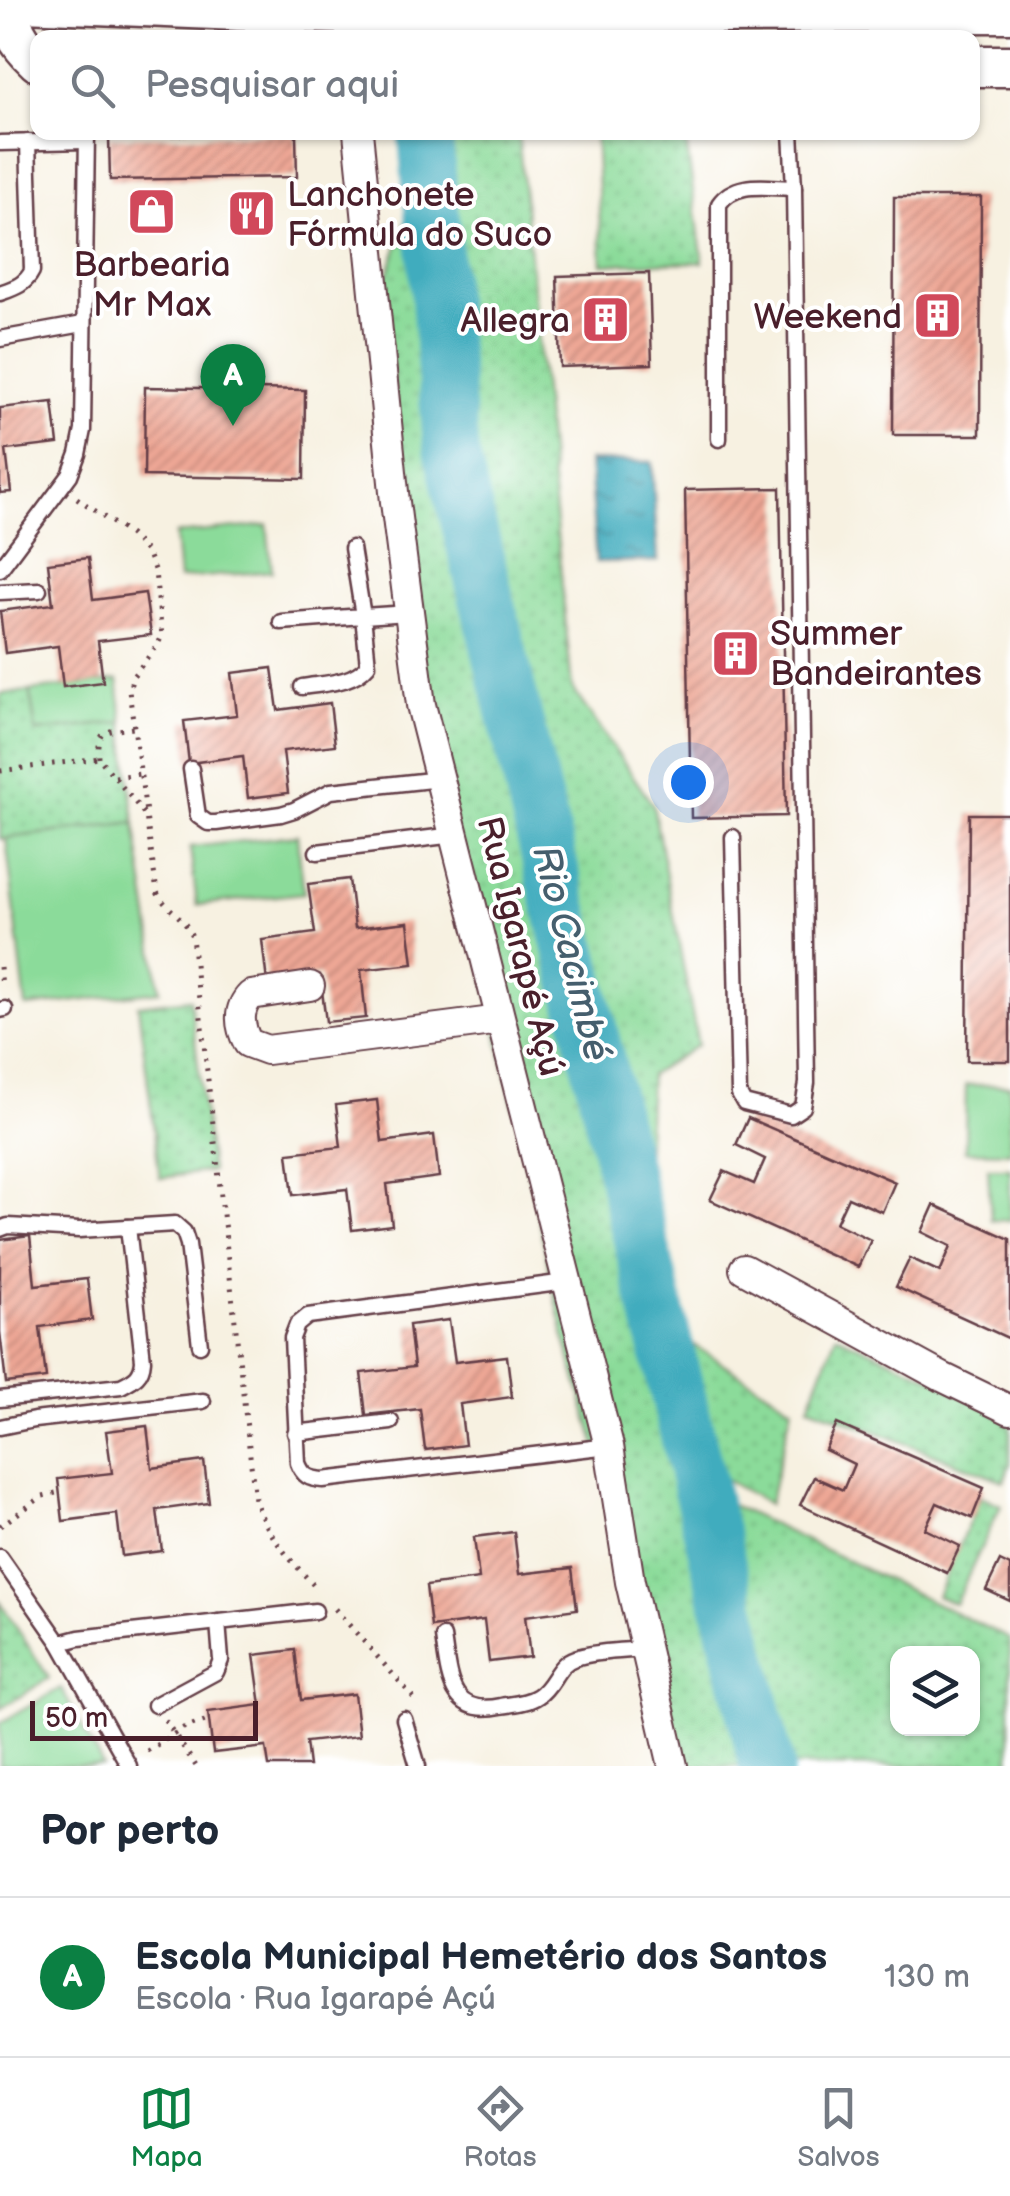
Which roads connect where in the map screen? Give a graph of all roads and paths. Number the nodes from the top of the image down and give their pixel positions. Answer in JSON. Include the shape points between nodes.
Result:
{"nodes":[{"id":1,"x":0,"y":0,"type":"edge"},
{"id":2,"x":11,"y":0,"type":"edge"},
{"id":3,"x":1010,"y":12,"type":"edge"},
{"id":4,"x":354,"y":13,"type":"edge"},
{"id":5,"x":30,"y":53,"type":"edge"},
{"id":6,"x":980,"y":66,"type":"edge"},
{"id":7,"x":1010,"y":66,"type":"edge"},
{"id":8,"x":0,"y":70,"type":"edge"},
{"id":9,"x":30,"y":70,"type":"edge"},
{"id":10,"x":51,"y":140,"type":"edge"},
{"id":11,"x":86,"y":140,"type":"edge"},
{"id":12,"x":359,"y":140,"type":"edge"},
{"id":13,"x":791,"y":140,"type":"edge"},
{"id":14,"x":28,"y":142,"type":"junction"},
{"id":15,"x":0,"y":143,"type":"edge"},
{"id":16,"x":794,"y":188,"type":"junction"},
{"id":17,"x":0,"y":293,"type":"edge"},
{"id":18,"x":83,"y":324,"type":"junction"},
{"id":19,"x":0,"y":339,"type":"edge"},
{"id":20,"x":719,"y":439,"type":"dead end"},
{"id":21,"x":61,"y":488,"type":"junction"},
{"id":22,"x":352,"y":548,"type":"dead end"},
{"id":23,"x":0,"y":569,"type":"edge"},
{"id":24,"x":39,"y":590,"type":"dead end"},
{"id":25,"x":0,"y":592,"type":"edge"},
{"id":26,"x":408,"y":613,"type":"junction"},
{"id":27,"x":362,"y":616,"type":"junction"},
{"id":28,"x":281,"y":622,"type":"dead end"},
{"id":29,"x":302,"y":687,"type":"dead end"},
{"id":30,"x":134,"y":728,"type":"junction"},
{"id":31,"x":99,"y":758,"type":"junction"},
{"id":32,"x":0,"y":770,"type":"edge"},
{"id":33,"x":190,"y":770,"type":"dead end"},
{"id":34,"x":141,"y":774,"type":"junction"},
{"id":35,"x":114,"y":777,"type":"junction"},
{"id":36,"x":441,"y":779,"type":"junction"},
{"id":37,"x":146,"y":816,"type":"junction"},
{"id":38,"x":455,"y":835,"type":"junction"},
{"id":39,"x":733,"y":836,"type":"dead end"},
{"id":40,"x":316,"y":852,"type":"dead end"},
{"id":41,"x":310,"y":986,"type":"dead end"},
{"id":42,"x":500,"y":1020,"type":"junction"},
{"id":43,"x":128,"y":1227,"type":"junction"},
{"id":44,"x":0,"y":1229,"type":"edge"},
{"id":45,"x":744,"y":1269,"type":"dead end"},
{"id":46,"x":566,"y":1282,"type":"junction"},
{"id":47,"x":200,"y":1344,"type":"dead end"},
{"id":48,"x":0,"y":1399,"type":"edge"},
{"id":49,"x":203,"y":1401,"type":"dead end"},
{"id":50,"x":1010,"y":1410,"type":"edge"},
{"id":51,"x":390,"y":1422,"type":"dead end"},
{"id":52,"x":0,"y":1427,"type":"edge"},
{"id":53,"x":295,"y":1433,"type":"junction"},
{"id":54,"x":609,"y":1446,"type":"junction"},
{"id":55,"x":60,"y":1492,"type":"dead end"},
{"id":56,"x":0,"y":1526,"type":"edge"},
{"id":57,"x":0,"y":1556,"type":"edge"},
{"id":58,"x":315,"y":1611,"type":"dead end"},
{"id":59,"x":218,"y":1622,"type":"junction"},
{"id":60,"x":442,"y":1638,"type":"dead end"},
{"id":61,"x":60,"y":1643,"type":"junction"},
{"id":62,"x":645,"y":1649,"type":"junction"},
{"id":63,"x":415,"y":1699,"type":"dead end"},
{"id":64,"x":156,"y":1705,"type":"joint"},
{"id":65,"x":404,"y":1719,"type":"dead end"},
{"id":66,"x":209,"y":1720,"type":"dead end"},
{"id":67,"x":174,"y":1734,"type":"junction"},
{"id":68,"x":154,"y":1746,"type":"dead end"},
{"id":69,"x":129,"y":1766,"type":"edge"},
{"id":70,"x":196,"y":1766,"type":"edge"},
{"id":71,"x":418,"y":1766,"type":"edge"},
{"id":72,"x":673,"y":1766,"type":"edge"}],
"edges":[{"from":1,"to":2,"type":"main road"},
{"from":2,"to":4,"type":"main road"},
{"from":2,"to":5,"type":"main road","via":[[12,28]]},
{"from":3,"to":4,"type":"main road"},
{"from":6,"to":7,"type":"main road"},
{"from":8,"to":9,"type":"main road"},
{"from":10,"to":14,"type":"lane"},
{"from":11,"to":18,"type":"lane"},
{"from":12,"to":26,"type":"street","name":"Rua Igarapé Açú"},
{"from":13,"to":16,"type":"lane"},
{"from":14,"to":15,"type":"lane"},
{"from":14,"to":17,"type":"lane","via":[[32,271],[20,286]]},
{"from":16,"to":20,"type":"lane","via":[[741,188],[719,204]]},
{"from":16,"to":39,"type":"lane","via":[[807,1083],[803,1107],[790,1115],[744,1103],[739,1094]]},
{"from":18,"to":19,"type":"lane"},
{"from":18,"to":21,"type":"lane","via":[[82,430]]},
{"from":21,"to":23,"type":"lane"},
{"from":21,"to":30,"type":"path","via":[[130,536],[155,572],[162,635],[130,682]]},
{"from":22,"to":27,"type":"lane"},
{"from":24,"to":25,"type":"lane"},
{"from":26,"to":27,"type":"lane"},
{"from":26,"to":36,"type":"street","name":"Rua Igarapé Açú","via":[[421,705]]},
{"from":27,"to":28,"type":"lane"},
{"from":27,"to":29,"type":"lane","via":[[368,665],[360,675]]},
{"from":30,"to":31,"type":"path","via":[[102,735]]},
{"from":30,"to":34,"type":"path"},
{"from":31,"to":32,"type":"path"},
{"from":31,"to":35,"type":"path"},
{"from":33,"to":36,"type":"lane","via":[[198,816],[208,823],[281,814],[332,791]]},
{"from":34,"to":35,"type":"path"},
{"from":34,"to":37,"type":"path"},
{"from":35,"to":37,"type":"path"},
{"from":36,"to":38,"type":"street","name":"Rua Igarapé Açú"},
{"from":37,"to":63,"type":"path","via":[[156,892],[192,937],[255,1500],[272,1538]]},
{"from":38,"to":40,"type":"lane"},
{"from":38,"to":42,"type":"street","name":"Rua Igarapé Açú"},
{"from":41,"to":42,"type":"street","via":[[244,1002],[240,1022],[248,1044],[267,1050]]},
{"from":42,"to":46,"type":"street","name":"Rua Igarapé Açú"},
{"from":43,"to":44,"type":"lane"},
{"from":43,"to":47,"type":"lane","via":[[175,1224],[184,1232]]},
{"from":43,"to":48,"type":"lane","via":[[142,1370],[121,1386]]},
{"from":45,"to":50,"type":"street"},
{"from":46,"to":53,"type":"lane","via":[[308,1316],[292,1338]]},
{"from":46,"to":54,"type":"street","name":"Rua Igarapé Açú"},
{"from":49,"to":52,"type":"lane"},
{"from":51,"to":53,"type":"lane"},
{"from":53,"to":54,"type":"lane","via":[[302,1473],[323,1480]]},
{"from":54,"to":62,"type":"street","name":"Rua Igarapé Açú"},
{"from":55,"to":56,"type":"path"},
{"from":57,"to":61,"type":"lane"},
{"from":58,"to":59,"type":"lane"},
{"from":59,"to":61,"type":"lane"},
{"from":59,"to":64,"type":"lane","via":[[216,1672]]},
{"from":60,"to":62,"type":"lane","via":[[457,1695],[467,1706],[486,1710],[535,1699],[576,1658]]},
{"from":61,"to":69,"type":"lane"},
{"from":62,"to":72,"type":"street","name":"Rua Igarapé Açú"},
{"from":64,"to":67,"type":"path"},
{"from":65,"to":71,"type":"lane"},
{"from":66,"to":67,"type":"path"},
{"from":67,"to":68,"type":"path"},
{"from":67,"to":70,"type":"path"}]}
